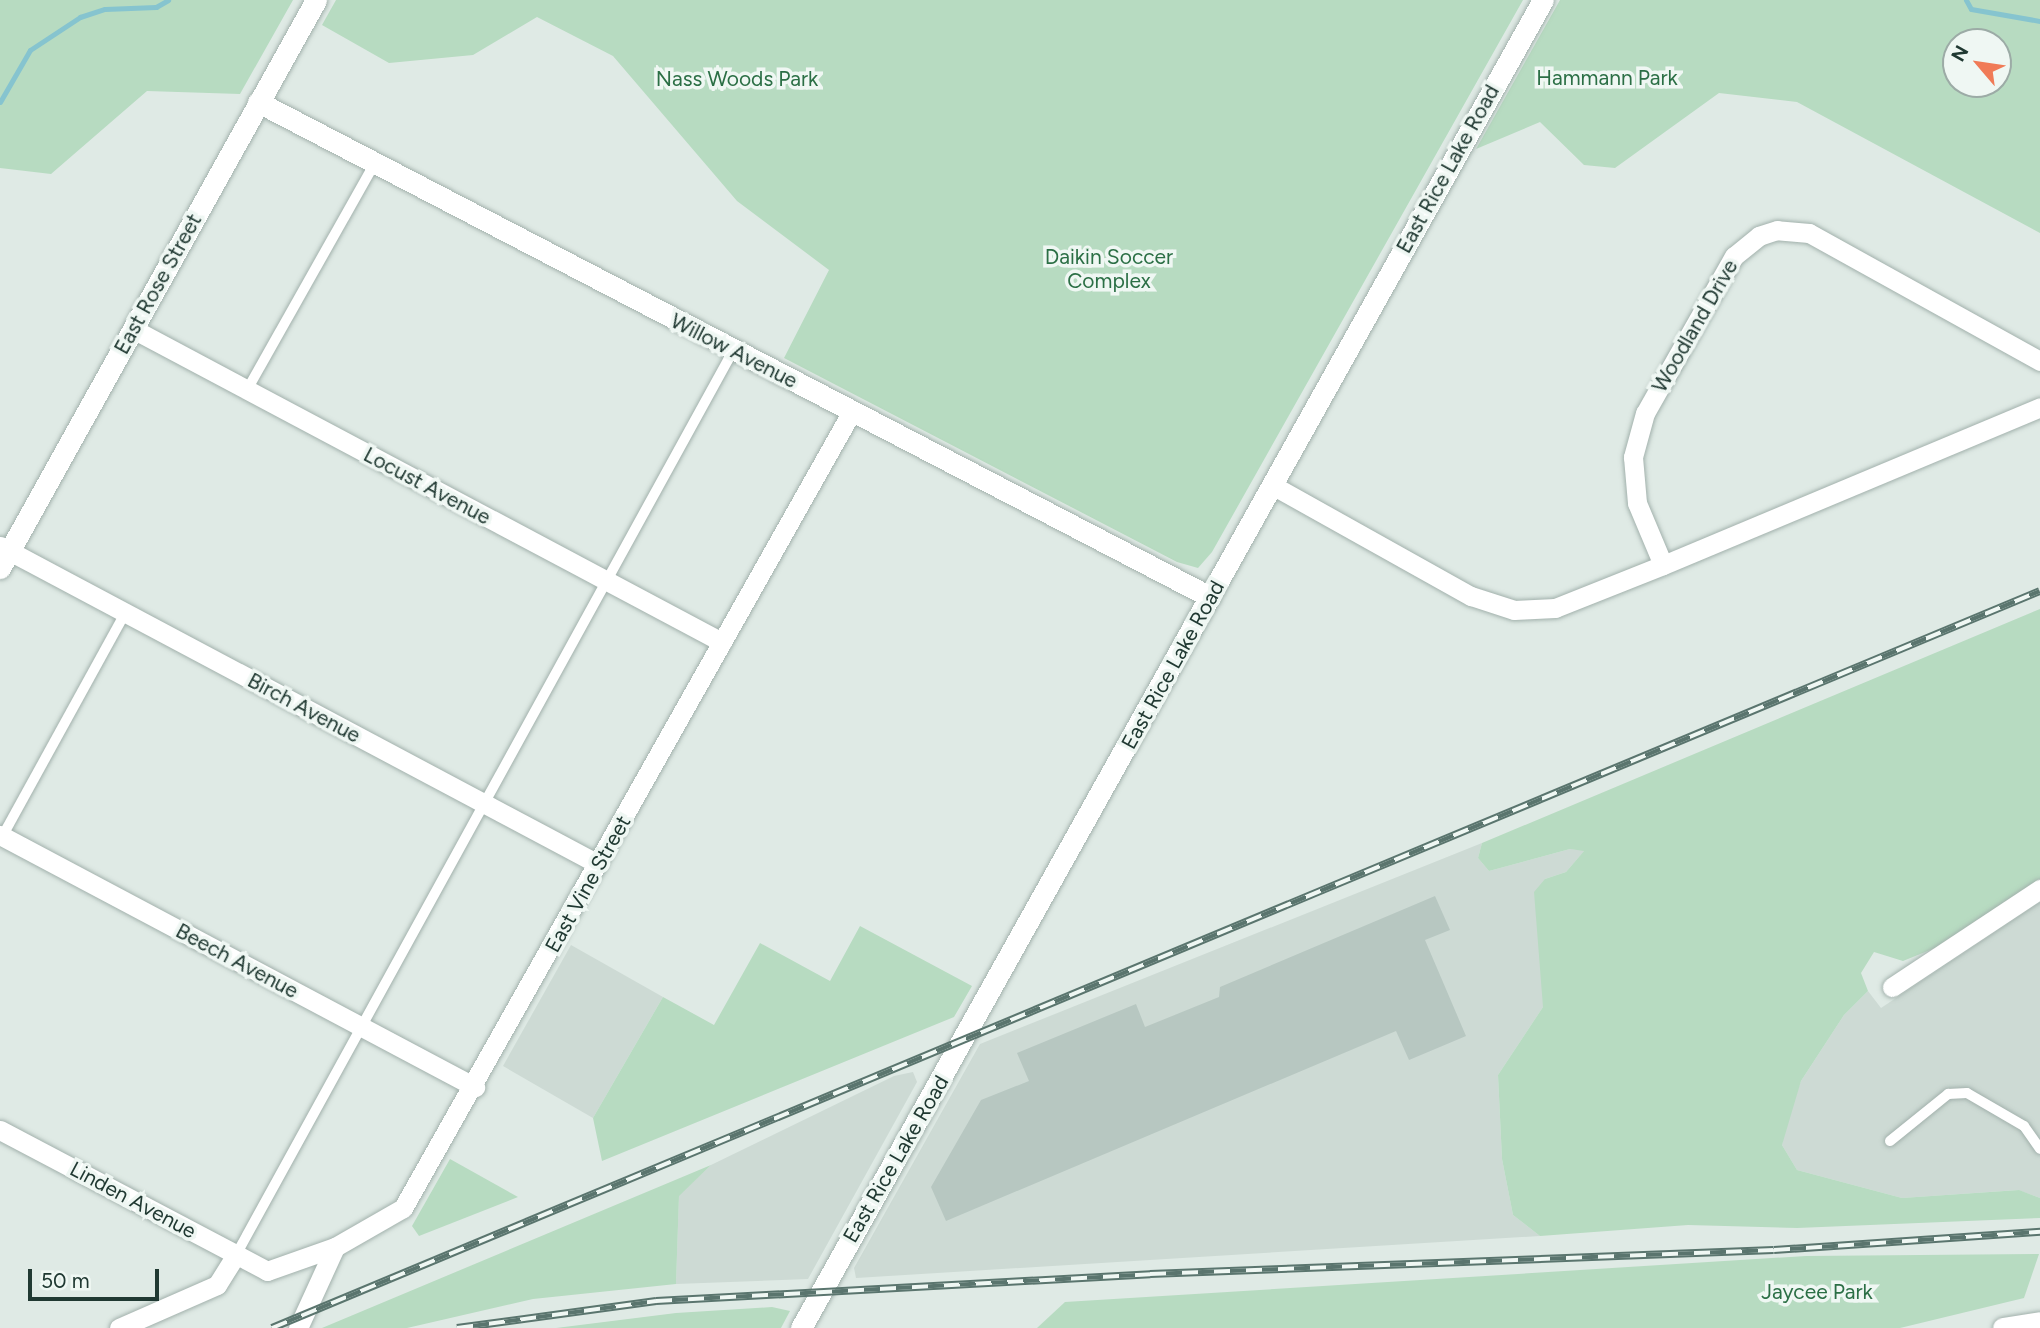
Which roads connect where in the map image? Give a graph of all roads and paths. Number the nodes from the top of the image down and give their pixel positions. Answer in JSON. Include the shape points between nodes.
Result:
{"nodes":[{"id":1,"x":316,"y":0,"type":"edge"},
{"id":2,"x":1543,"y":0,"type":"edge"},
{"id":3,"x":258,"y":102,"type":"junction"},
{"id":4,"x":374,"y":163,"type":"junction"},
{"id":5,"x":132,"y":329,"type":"junction"},
{"id":6,"x":733,"y":351,"type":"junction"},
{"id":7,"x":2040,"y":361,"type":"edge"},
{"id":8,"x":247,"y":390,"type":"junction"},
{"id":9,"x":2040,"y":407,"type":"edge"},
{"id":10,"x":852,"y":413,"type":"junction"},
{"id":11,"x":1272,"y":485,"type":"junction"},
{"id":12,"x":3,"y":555,"type":"edge"},
{"id":13,"x":1663,"y":565,"type":"junction"},
{"id":14,"x":604,"y":580,"type":"junction"},
{"id":15,"x":1210,"y":597,"type":"junction"},
{"id":16,"x":125,"y":613,"type":"junction"},
{"id":17,"x":722,"y":642,"type":"junction"},
{"id":18,"x":481,"y":802,"type":"junction"},
{"id":19,"x":1,"y":837,"type":"edge"},
{"id":20,"x":598,"y":864,"type":"junction"},
{"id":21,"x":2040,"y":889,"type":"edge"},
{"id":22,"x":1892,"y":987,"type":"dead end"},
{"id":23,"x":359,"y":1025,"type":"junction"},
{"id":24,"x":474,"y":1087,"type":"junction"},
{"id":25,"x":0,"y":1130,"type":"edge"},
{"id":26,"x":1890,"y":1141,"type":"dead end"},
{"id":27,"x":2040,"y":1149,"type":"edge"},
{"id":28,"x":335,"y":1247,"type":"junction"},
{"id":29,"x":236,"y":1255,"type":"junction"},
{"id":30,"x":267,"y":1271,"type":"joint"},
{"id":31,"x":2035,"y":1321,"type":"edge"},
{"id":32,"x":119,"y":1328,"type":"edge"},
{"id":33,"x":298,"y":1328,"type":"edge"},
{"id":34,"x":801,"y":1328,"type":"edge"},
{"id":35,"x":2003,"y":1328,"type":"edge"}],
"edges":[{"from":1,"to":3,"type":"street","name":"East Rose Street"},
{"from":2,"to":11,"type":"street","name":"East Rice Lake Road"},
{"from":3,"to":4,"type":"street","name":"Willow Avenue"},
{"from":3,"to":5,"type":"street","name":"East Rose Street"},
{"from":4,"to":6,"type":"street","name":"Willow Avenue"},
{"from":4,"to":8,"type":"lane"},
{"from":5,"to":8,"type":"street","name":"Locust Avenue"},
{"from":5,"to":12,"type":"street","name":"East Rose Street"},
{"from":6,"to":10,"type":"street","name":"Willow Avenue"},
{"from":6,"to":14,"type":"lane"},
{"from":7,"to":13,"type":"street","name":"Woodland Drive","via":[[1809,233],[1777,230],[1759,236],[1734,256],[1637,437],[1633,478],[1637,503]]},
{"from":8,"to":14,"type":"street","name":"Locust Avenue"},
{"from":9,"to":13,"type":"street"},
{"from":10,"to":15,"type":"street","name":"Willow Avenue"},
{"from":10,"to":17,"type":"street","name":"East Vine Street"},
{"from":11,"to":13,"type":"street","via":[[1471,596],[1514,610],[1555,608]]},
{"from":11,"to":15,"type":"street","name":"East Rice Lake Road"},
{"from":12,"to":16,"type":"street","name":"Birch Avenue"},
{"from":14,"to":17,"type":"street","name":"Locust Avenue"},
{"from":14,"to":18,"type":"lane"},
{"from":15,"to":34,"type":"street","name":"East Rice Lake Road"},
{"from":16,"to":18,"type":"street","name":"Birch Avenue"},
{"from":16,"to":19,"type":"lane"},
{"from":17,"to":20,"type":"street","name":"East Vine Street"},
{"from":18,"to":20,"type":"street","name":"Birch Avenue"},
{"from":18,"to":23,"type":"lane"},
{"from":19,"to":23,"type":"street","name":"Beech Avenue"},
{"from":20,"to":24,"type":"street","name":"East Vine Street"},
{"from":21,"to":22,"type":"street"},
{"from":23,"to":24,"type":"street","name":"Beech Avenue"},
{"from":23,"to":29,"type":"lane"},
{"from":24,"to":28,"type":"street","name":"East Vine Street","via":[[402,1208]]},
{"from":25,"to":29,"type":"street","name":"Linden Avenue"},
{"from":26,"to":27,"type":"lane","via":[[1948,1094],[1967,1094],[2024,1126]]},
{"from":28,"to":30,"type":"street","name":"East Vine Street"},
{"from":28,"to":33,"type":"street"},
{"from":29,"to":30,"type":"street","name":"Linden Avenue"},
{"from":29,"to":32,"type":"street","via":[[217,1285]]},
{"from":31,"to":35,"type":"street"}]}
